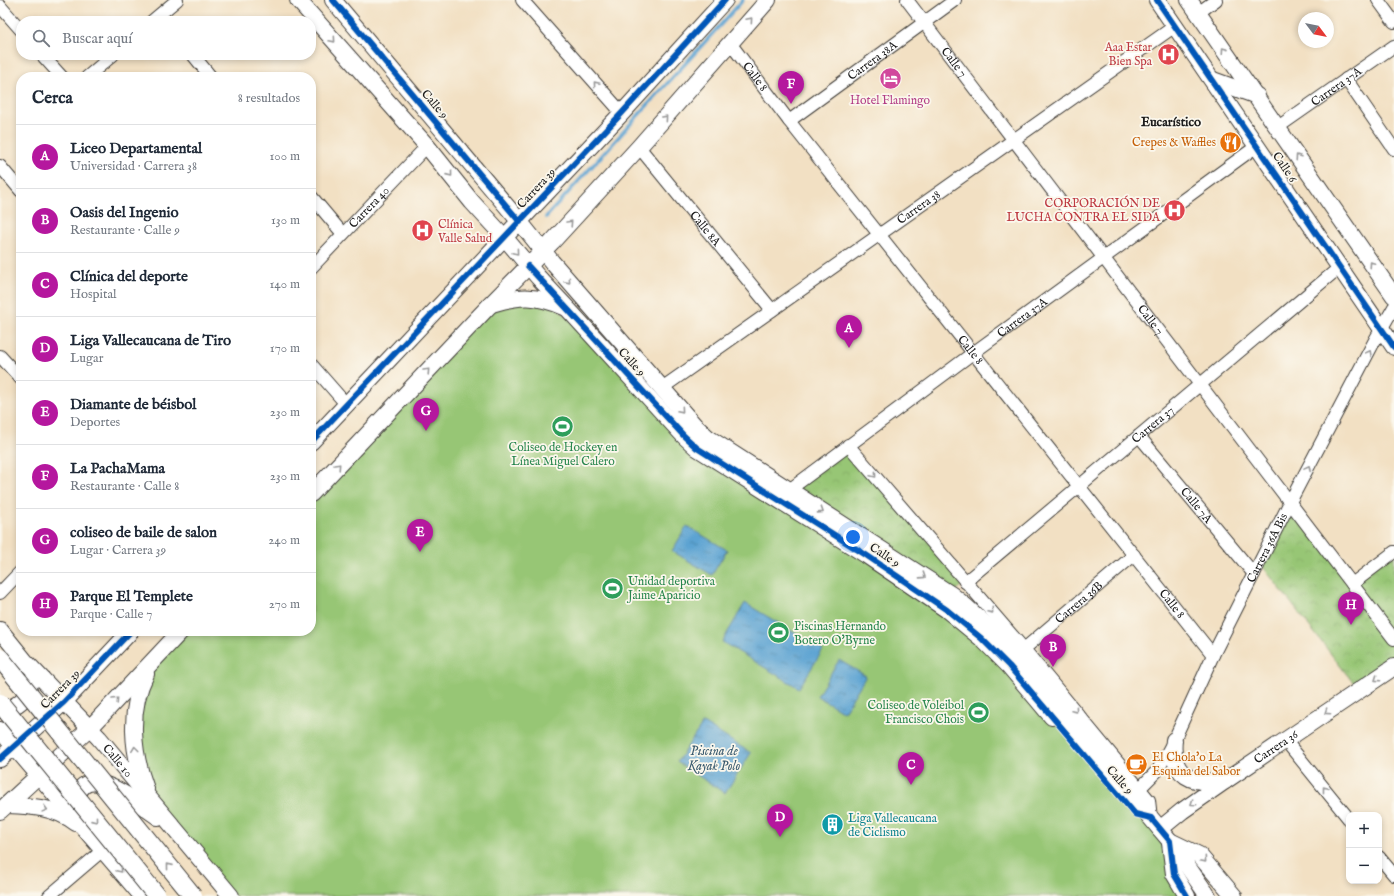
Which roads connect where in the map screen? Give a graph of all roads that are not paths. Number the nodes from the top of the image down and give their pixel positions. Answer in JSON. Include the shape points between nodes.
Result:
{"nodes":[{"id":1,"x":177,"y":0,"type":"edge"},
{"id":2,"x":298,"y":0,"type":"edge"},
{"id":3,"x":333,"y":0,"type":"edge"},
{"id":4,"x":522,"y":0,"type":"edge"},
{"id":5,"x":768,"y":0,"type":"edge"},
{"id":6,"x":908,"y":0,"type":"edge"},
{"id":7,"x":955,"y":0,"type":"edge"},
{"id":8,"x":1157,"y":0,"type":"edge"},
{"id":9,"x":1216,"y":0,"type":"edge"},
{"id":10,"x":1378,"y":0,"type":"edge"},
{"id":11,"x":719,"y":2,"type":"edge"},
{"id":12,"x":0,"y":6,"type":"edge"},
{"id":13,"x":1194,"y":6,"type":"edge"},
{"id":14,"x":162,"y":16,"type":"edge"},
{"id":15,"x":312,"y":16,"type":"edge"},
{"id":16,"x":316,"y":20,"type":"edge"},
{"id":17,"x":925,"y":22,"type":"junction"},
{"id":18,"x":1394,"y":22,"type":"edge"},
{"id":19,"x":16,"y":24,"type":"edge"},
{"id":20,"x":1175,"y":26,"type":"junction"},
{"id":21,"x":730,"y":43,"type":"junction"},
{"id":22,"x":1394,"y":46,"type":"edge"},
{"id":23,"x":47,"y":60,"type":"edge"},
{"id":24,"x":107,"y":60,"type":"edge"},
{"id":25,"x":197,"y":60,"type":"edge"},
{"id":26,"x":57,"y":72,"type":"edge"},
{"id":27,"x":93,"y":72,"type":"edge"},
{"id":28,"x":207,"y":72,"type":"edge"},
{"id":29,"x":1346,"y":79,"type":"junction"},
{"id":30,"x":1213,"y":80,"type":"junction"},
{"id":31,"x":1257,"y":96,"type":"junction"},
{"id":32,"x":622,"y":113,"type":"junction"},
{"id":33,"x":789,"y":121,"type":"junction"},
{"id":34,"x":1278,"y":127,"type":"junction"},
{"id":35,"x":1014,"y":140,"type":"junction"},
{"id":36,"x":427,"y":146,"type":"junction"},
{"id":37,"x":1257,"y":146,"type":"junction"},
{"id":38,"x":639,"y":147,"type":"junction"},
{"id":39,"x":1394,"y":149,"type":"edge"},
{"id":40,"x":0,"y":166,"type":"edge"},
{"id":41,"x":16,"y":184,"type":"edge"},
{"id":42,"x":316,"y":202,"type":"edge"},
{"id":43,"x":520,"y":222,"type":"junction"},
{"id":44,"x":343,"y":234,"type":"junction"},
{"id":45,"x":879,"y":235,"type":"junction"},
{"id":46,"x":505,"y":238,"type":"junction"},
{"id":47,"x":543,"y":251,"type":"junction"},
{"id":48,"x":1104,"y":258,"type":"junction"},
{"id":49,"x":316,"y":263,"type":"edge"},
{"id":50,"x":528,"y":266,"type":"junction"},
{"id":51,"x":1340,"y":267,"type":"junction"},
{"id":52,"x":1394,"y":296,"type":"edge"},
{"id":53,"x":490,"y":305,"type":"junction"},
{"id":54,"x":1394,"y":307,"type":"edge"},
{"id":55,"x":567,"y":308,"type":"junction"},
{"id":56,"x":772,"y":310,"type":"junction"},
{"id":57,"x":1382,"y":329,"type":"junction"},
{"id":58,"x":1394,"y":346,"type":"edge"},
{"id":59,"x":973,"y":353,"type":"junction"},
{"id":60,"x":0,"y":356,"type":"edge"},
{"id":61,"x":316,"y":370,"type":"edge"},
{"id":62,"x":16,"y":374,"type":"edge"},
{"id":63,"x":1200,"y":384,"type":"junction"},
{"id":64,"x":662,"y":388,"type":"junction"},
{"id":65,"x":346,"y":404,"type":"junction"},
{"id":66,"x":1139,"y":436,"type":"junction"},
{"id":67,"x":316,"y":437,"type":"edge"},
{"id":68,"x":848,"y":445,"type":"junction"},
{"id":69,"x":1079,"y":486,"type":"junction"},
{"id":70,"x":316,"y":489,"type":"edge"},
{"id":71,"x":789,"y":490,"type":"junction"},
{"id":72,"x":1290,"y":502,"type":"junction"},
{"id":73,"x":1394,"y":552,"type":"edge"},
{"id":74,"x":1134,"y":555,"type":"junction"},
{"id":75,"x":895,"y":558,"type":"junction"},
{"id":76,"x":1254,"y":574,"type":"junction"},
{"id":77,"x":16,"y":576,"type":"edge"},
{"id":78,"x":898,"y":577,"type":"junction"},
{"id":79,"x":965,"y":582,"type":"junction"},
{"id":80,"x":1352,"y":584,"type":"junction"},
{"id":81,"x":0,"y":593,"type":"edge"},
{"id":82,"x":0,"y":630,"type":"edge"},
{"id":83,"x":126,"y":636,"type":"edge"},
{"id":84,"x":176,"y":636,"type":"edge"},
{"id":85,"x":1394,"y":639,"type":"edge"},
{"id":86,"x":1024,"y":649,"type":"junction"},
{"id":87,"x":1213,"y":655,"type":"junction"},
{"id":88,"x":0,"y":658,"type":"edge"},
{"id":89,"x":25,"y":661,"type":"junction"},
{"id":90,"x":153,"y":661,"type":"junction"},
{"id":91,"x":1394,"y":667,"type":"edge"},
{"id":92,"x":64,"y":702,"type":"junction"},
{"id":93,"x":0,"y":703,"type":"edge"},
{"id":94,"x":0,"y":710,"type":"edge"},
{"id":95,"x":89,"y":729,"type":"junction"},
{"id":96,"x":0,"y":730,"type":"edge"},
{"id":97,"x":1174,"y":740,"type":"junction"},
{"id":98,"x":1285,"y":740,"type":"junction"},
{"id":99,"x":15,"y":747,"type":"junction"},
{"id":100,"x":70,"y":747,"type":"junction"},
{"id":101,"x":0,"y":759,"type":"edge"},
{"id":102,"x":39,"y":775,"type":"junction"},
{"id":103,"x":1225,"y":781,"type":"junction"},
{"id":104,"x":1140,"y":788,"type":"junction"},
{"id":105,"x":3,"y":808,"type":"edge"},
{"id":106,"x":160,"y":810,"type":"junction"},
{"id":107,"x":1346,"y":815,"type":"edge"},
{"id":108,"x":77,"y":819,"type":"junction"},
{"id":109,"x":1155,"y":823,"type":"junction"},
{"id":110,"x":174,"y":827,"type":"junction"},
{"id":111,"x":88,"y":833,"type":"junction"},
{"id":112,"x":1170,"y":841,"type":"junction"},
{"id":113,"x":103,"y":850,"type":"junction"},
{"id":114,"x":1382,"y":861,"type":"edge"},
{"id":115,"x":1394,"y":875,"type":"edge"},
{"id":116,"x":49,"y":896,"type":"edge"},
{"id":117,"x":142,"y":896,"type":"edge"},
{"id":118,"x":157,"y":896,"type":"edge"},
{"id":119,"x":193,"y":896,"type":"edge"},
{"id":120,"x":231,"y":896,"type":"edge"},
{"id":121,"x":1187,"y":896,"type":"edge"},
{"id":122,"x":1208,"y":896,"type":"edge"},
{"id":123,"x":1234,"y":896,"type":"edge"}],
"edges":[{"from":1,"to":14,"type":"street"},
{"from":2,"to":15,"type":"main road","name":"Calle 9","one_way":true},
{"from":3,"to":43,"type":"main road","name":"Calle 9"},
{"from":32,"to":4,"type":"street","one_way":true},
{"from":21,"to":5,"type":"main road","one_way":true},
{"from":6,"to":17,"type":"street","name":"Calle 7"},
{"from":7,"to":17,"type":"street","name":"Carrera 38A"},
{"from":8,"to":20,"type":"main road","name":"Calle 6"},
{"from":9,"to":13,"type":"street"},
{"from":10,"to":18,"type":"street"},
{"from":11,"to":32,"type":"main road","name":"Carrera 39"},
{"from":12,"to":19,"type":"street"},
{"from":31,"to":13,"type":"main road","name":"Calle 6","one_way":true},
{"from":16,"to":36,"type":"main road","name":"Calle 9","one_way":true},
{"from":17,"to":33,"type":"street","name":"Carrera 38A"},
{"from":17,"to":35,"type":"street","name":"Calle 7"},
{"from":20,"to":30,"type":"main road","name":"Calle 6"},
{"from":20,"to":35,"type":"street","name":"Carrera 38"},
{"from":21,"to":33,"type":"street","name":"Calle 8"},
{"from":38,"to":21,"type":"main road","one_way":true},
{"from":22,"to":29,"type":"street","name":"Carrera 37A"},
{"from":23,"to":26,"type":"street"},
{"from":24,"to":27,"type":"street"},
{"from":25,"to":28,"type":"street"},
{"from":29,"to":34,"type":"street","name":"Carrera 37A"},
{"from":29,"to":39,"type":"street"},
{"from":30,"to":31,"type":"main road"},
{"from":30,"to":37,"type":"main road","name":"Calle 6"},
{"from":31,"to":34,"type":"main road","name":"Calle 6"},
{"from":32,"to":43,"type":"main road","name":"Carrera 39"},
{"from":33,"to":45,"type":"street","name":"Calle 8"},
{"from":52,"to":34,"type":"main road","name":"Calle 6","one_way":true},
{"from":35,"to":45,"type":"street","name":"Carrera 38"},
{"from":35,"to":48,"type":"street","name":"Calle 7"},
{"from":36,"to":44,"type":"street","name":"Carrera 40"},
{"from":36,"to":46,"type":"main road","name":"Calle 9","one_way":true},
{"from":37,"to":48,"type":"street","name":"Carrera 37A"},
{"from":37,"to":51,"type":"main road","name":"Calle 6"},
{"from":47,"to":38,"type":"main road","one_way":true},
{"from":38,"to":56,"type":"street","name":"Calle 8A"},
{"from":40,"to":41,"type":"street"},
{"from":42,"to":44,"type":"street"},
{"from":43,"to":46,"type":"main road","name":"Carrera 39"},
{"from":43,"to":47,"type":"main road","name":"Calle 9"},
{"from":44,"to":49,"type":"street","name":"Carrera 40"},
{"from":45,"to":56,"type":"street","name":"Carrera 38"},
{"from":45,"to":59,"type":"street","name":"Calle 8"},
{"from":46,"to":50,"type":"main road","name":"Calle 9","one_way":true},
{"from":46,"to":65,"type":"main road","name":"Carrera 39"},
{"from":47,"to":50,"type":"main road"},
{"from":47,"to":64,"type":"main road","name":"Calle 9","one_way":true},
{"from":48,"to":59,"type":"street","name":"Carrera 37A"},
{"from":48,"to":63,"type":"street","name":"Calle 7"},
{"from":50,"to":53,"type":"main road"},
{"from":50,"to":55,"type":"main road","name":"Calle 9"},
{"from":51,"to":57,"type":"main road","name":"Calle 6"},
{"from":51,"to":63,"type":"street","name":"Carrera 37"},
{"from":53,"to":55,"type":"main road","via":[[529,297],[549,300]]},
{"from":70,"to":53,"type":"main road","one_way":true},
{"from":54,"to":57,"type":"street","name":"Carrera 36A Bis"},
{"from":55,"to":78,"type":"main road","name":"Calle 9","via":[[697,448]]},
{"from":56,"to":64,"type":"street","name":"Carrera 38"},
{"from":57,"to":58,"type":"main road","name":"Calle 6"},
{"from":72,"to":57,"type":"street","name":"Carrera 36A Bis","one_way":true},
{"from":59,"to":68,"type":"street","name":"Carrera 37A"},
{"from":59,"to":69,"type":"street","name":"Calle 8"},
{"from":60,"to":62,"type":"street"},
{"from":61,"to":65,"type":"street"},
{"from":63,"to":66,"type":"street","name":"Carrera 37"},
{"from":63,"to":72,"type":"street","name":"Calle 7"},
{"from":64,"to":71,"type":"main road","name":"Calle 9","one_way":true,"via":[[707,437]]},
{"from":65,"to":67,"type":"main road","name":"Carrera 39"},
{"from":66,"to":69,"type":"street","name":"Carrera 37"},
{"from":66,"to":76,"type":"street","name":"Calle 7A"},
{"from":68,"to":71,"type":"street","name":"Carrera 37A"},
{"from":68,"to":79,"type":"street","name":"Calle 9","one_way":true},
{"from":69,"to":74,"type":"street","name":"Calle 8"},
{"from":69,"to":79,"type":"street","name":"Carrera 37"},
{"from":71,"to":75,"type":"main road","name":"Calle 9","one_way":true},
{"from":72,"to":76,"type":"street","name":"Carrera 36A Bis"},
{"from":72,"to":80,"type":"street","name":"Calle 7"},
{"from":73,"to":80,"type":"street"},
{"from":74,"to":86,"type":"street","name":"Carrera 36B"},
{"from":74,"to":87,"type":"street","name":"Calle 8"},
{"from":75,"to":78,"type":"main road"},
{"from":75,"to":109,"type":"main road","name":"Calle 9","one_way":true,"via":[[952,594],[991,629]]},
{"from":76,"to":87,"type":"street","name":"Carrera 36A Bis"},
{"from":77,"to":81,"type":"street"},
{"from":78,"to":109,"type":"main road","name":"Calle 9","via":[[947,610],[981,638],[1009,666],[1135,814]]},
{"from":79,"to":86,"type":"street","name":"Calle 9","one_way":true},
{"from":80,"to":85,"type":"street","name":"Calle 7"},
{"from":82,"to":89,"type":"main road","name":"Calle 10"},
{"from":83,"to":92,"type":"main road","name":"Carrera 39"},
{"from":84,"to":90,"type":"main road"},
{"from":86,"to":104,"type":"street","name":"Calle 9","one_way":true},
{"from":87,"to":97,"type":"street","name":"Carrera 36A Bis"},
{"from":119,"to":88,"type":"main road","one_way":true,"bridge":true},
{"from":89,"to":92,"type":"main road","name":"Calle 10"},
{"from":89,"to":94,"type":"main road","via":[[31,681],[28,692],[21,702],[11,708]]},
{"from":95,"to":90,"type":"main road","one_way":true},
{"from":106,"to":90,"type":"main road","one_way":true,"via":[[148,792],[140,772],[134,730],[135,706],[140,685]]},
{"from":91,"to":98,"type":"main road","name":"Carrera 36","one_way":true},
{"from":92,"to":95,"type":"main road","name":"Calle 10"},
{"from":92,"to":99,"type":"main road","name":"Carrera 39"},
{"from":93,"to":118,"type":"main road","one_way":true,"bridge":true},
{"from":95,"to":100,"type":"main road"},
{"from":95,"to":106,"type":"main road","name":"Calle 10"},
{"from":96,"to":99,"type":"main road"},
{"from":97,"to":103,"type":"main road","via":[[1174,758],[1184,774],[1201,782]]},
{"from":97,"to":104,"type":"street","name":"Carrera 36A Bis","via":[[1158,770]]},
{"from":98,"to":103,"type":"main road","name":"Carrera 36"},
{"from":107,"to":98,"type":"street","one_way":true},
{"from":99,"to":100,"type":"main road","via":[[25,754],[37,757],[49,757]]},
{"from":99,"to":101,"type":"main road","name":"Carrera 39"},
{"from":99,"to":102,"type":"main road"},
{"from":100,"to":102,"type":"main road"},
{"from":102,"to":105,"type":"main road"},
{"from":102,"to":108,"type":"main road"},
{"from":103,"to":109,"type":"main road","name":"Carrera 36","one_way":true,"via":[[1182,810]]},
{"from":104,"to":109,"type":"street","name":"Calle 9","via":[[1150,800]]},
{"from":105,"to":111,"type":"main road","one_way":true,"via":[[34,806],[54,811],[72,820]]},
{"from":106,"to":110,"type":"main road","name":"Calle 10"},
{"from":108,"to":110,"type":"main road","via":[[78,793],[87,784],[98,782],[114,788]]},
{"from":108,"to":111,"type":"main road"},
{"from":109,"to":112,"type":"main road","name":"Calle 9"},
{"from":110,"to":120,"type":"main road","name":"Calle 10"},
{"from":111,"to":113,"type":"main road"},
{"from":112,"to":121,"type":"main road","via":[[1174,874]]},
{"from":112,"to":122,"type":"main road","name":"Calle 9"},
{"from":112,"to":123,"type":"main road","one_way":true,"via":[[1199,854]]},
{"from":113,"to":116,"type":"street"},
{"from":113,"to":117,"type":"main road","one_way":true},
{"from":114,"to":115,"type":"street"}]}
